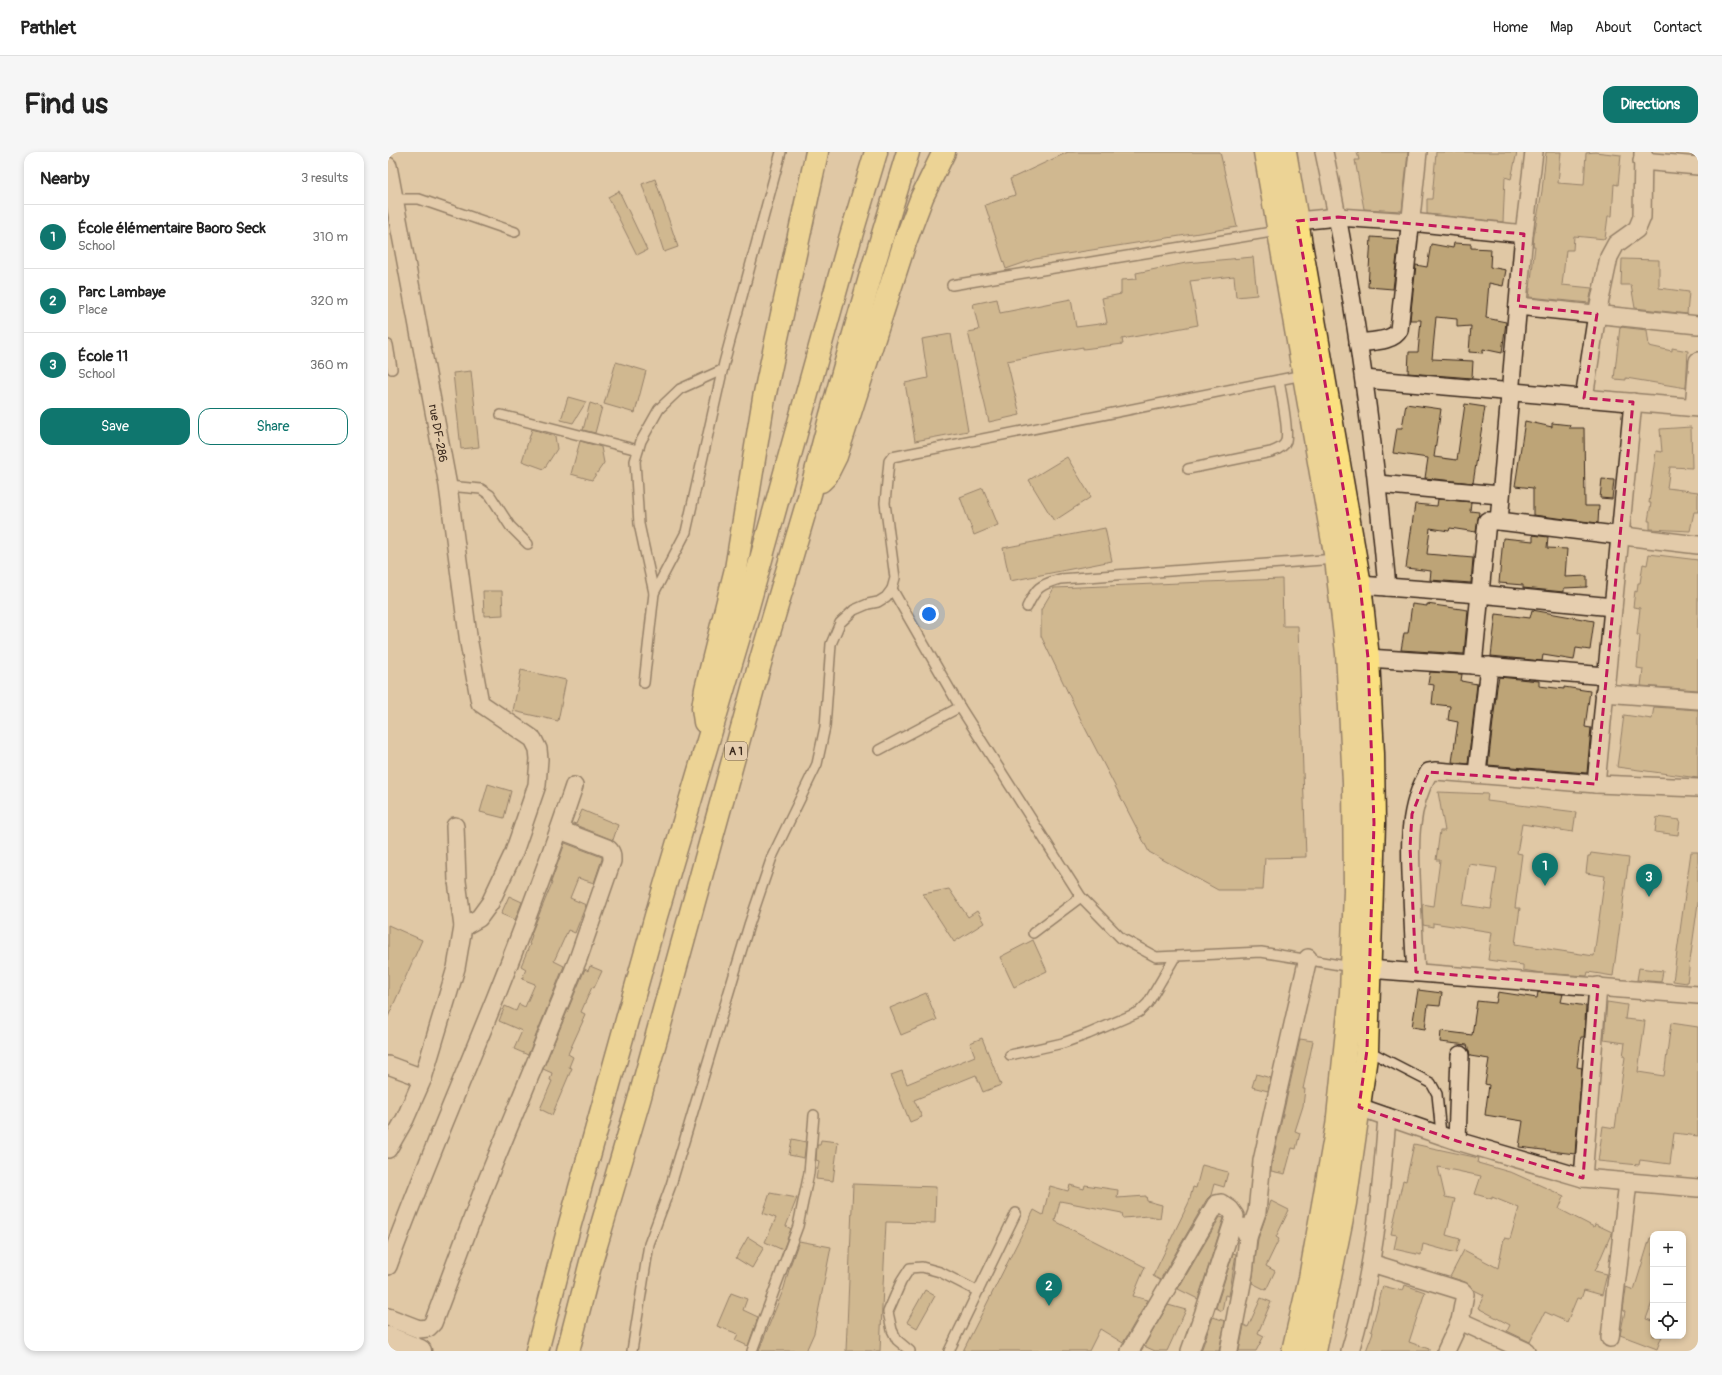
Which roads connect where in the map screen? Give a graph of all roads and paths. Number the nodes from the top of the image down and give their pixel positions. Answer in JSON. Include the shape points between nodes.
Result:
{"nodes":[{"id":1,"x":781,"y":152,"type":"edge"},
{"id":2,"x":817,"y":152,"type":"edge"},
{"id":3,"x":876,"y":152,"type":"edge"},
{"id":4,"x":908,"y":152,"type":"edge"},
{"id":5,"x":944,"y":152,"type":"edge"},
{"id":6,"x":1258,"y":152,"type":"edge"},
{"id":7,"x":1265,"y":152,"type":"edge"},
{"id":8,"x":1285,"y":152,"type":"edge"},
{"id":9,"x":1292,"y":152,"type":"edge"},
{"id":10,"x":1324,"y":152,"type":"edge"},
{"id":11,"x":1418,"y":152,"type":"edge"},
{"id":12,"x":1534,"y":152,"type":"edge"},
{"id":13,"x":1643,"y":157,"type":"edge"},
{"id":14,"x":388,"y":166,"type":"edge"},
{"id":15,"x":1698,"y":166,"type":"edge"},
{"id":16,"x":394,"y":198,"type":"junction"},
{"id":17,"x":1283,"y":199,"type":"junction"},
{"id":18,"x":1338,"y":217,"type":"junction"},
{"id":19,"x":1411,"y":222,"type":"junction"},
{"id":20,"x":1288,"y":226,"type":"junction"},
{"id":21,"x":514,"y":232,"type":"dead end"},
{"id":22,"x":1524,"y":234,"type":"junction"},
{"id":23,"x":952,"y":285,"type":"dead end"},
{"id":24,"x":1518,"y":306,"type":"junction"},
{"id":25,"x":1597,"y":314,"type":"junction"},
{"id":26,"x":1698,"y":325,"type":"edge"},
{"id":27,"x":1358,"y":343,"type":"junction"},
{"id":28,"x":388,"y":345,"type":"edge"},
{"id":29,"x":1698,"y":361,"type":"edge"},
{"id":30,"x":392,"y":369,"type":"dead end"},
{"id":31,"x":722,"y":370,"type":"junction"},
{"id":32,"x":1303,"y":375,"type":"junction"},
{"id":33,"x":1364,"y":379,"type":"junction"},
{"id":34,"x":1279,"y":380,"type":"junction"},
{"id":35,"x":1510,"y":391,"type":"junction"},
{"id":36,"x":1584,"y":398,"type":"junction"},
{"id":37,"x":1633,"y":402,"type":"junction"},
{"id":38,"x":1696,"y":407,"type":"edge"},
{"id":39,"x":501,"y":415,"type":"dead end"},
{"id":40,"x":638,"y":450,"type":"junction"},
{"id":41,"x":1188,"y":469,"type":"dead end"},
{"id":42,"x":1378,"y":484,"type":"junction"},
{"id":43,"x":448,"y":486,"type":"junction"},
{"id":44,"x":810,"y":494,"type":"junction"},
{"id":45,"x":1500,"y":494,"type":"junction"},
{"id":46,"x":1499,"y":521,"type":"junction"},
{"id":47,"x":1620,"y":536,"type":"junction"},
{"id":48,"x":528,"y":544,"type":"dead end"},
{"id":49,"x":1698,"y":545,"type":"edge"},
{"id":50,"x":1336,"y":559,"type":"junction"},
{"id":51,"x":1360,"y":585,"type":"junction"},
{"id":52,"x":1387,"y":587,"type":"junction"},
{"id":53,"x":892,"y":589,"type":"junction"},
{"id":54,"x":654,"y":593,"type":"junction"},
{"id":55,"x":1480,"y":594,"type":"junction"},
{"id":56,"x":1027,"y":607,"type":"dead end"},
{"id":57,"x":1613,"y":607,"type":"junction"},
{"id":58,"x":1368,"y":658,"type":"junction"},
{"id":59,"x":1481,"y":666,"type":"junction"},
{"id":60,"x":644,"y":683,"type":"dead end"},
{"id":61,"x":1605,"y":684,"type":"junction"},
{"id":62,"x":1698,"y":700,"type":"edge"},
{"id":63,"x":960,"y":707,"type":"junction"},
{"id":64,"x":707,"y":743,"type":"junction"},
{"id":65,"x":879,"y":750,"type":"dead end"},
{"id":66,"x":1477,"y":773,"type":"junction"},
{"id":67,"x":1596,"y":784,"type":"junction"},
{"id":68,"x":574,"y":786,"type":"dead end"},
{"id":69,"x":1698,"y":788,"type":"edge"},
{"id":70,"x":455,"y":826,"type":"dead end"},
{"id":71,"x":560,"y":830,"type":"junction"},
{"id":72,"x":1081,"y":897,"type":"junction"},
{"id":73,"x":463,"y":927,"type":"junction"},
{"id":74,"x":1033,"y":933,"type":"dead end"},
{"id":75,"x":1175,"y":957,"type":"junction"},
{"id":76,"x":1308,"y":958,"type":"junction"},
{"id":77,"x":1361,"y":968,"type":"junction"},
{"id":78,"x":1416,"y":972,"type":"junction"},
{"id":79,"x":1598,"y":986,"type":"junction"},
{"id":80,"x":1698,"y":995,"type":"edge"},
{"id":81,"x":1367,"y":1050,"type":"junction"},
{"id":82,"x":1010,"y":1055,"type":"dead end"},
{"id":83,"x":1460,"y":1055,"type":"dead end"},
{"id":84,"x":388,"y":1065,"type":"edge"},
{"id":85,"x":423,"y":1078,"type":"junction"},
{"id":86,"x":1359,"y":1107,"type":"junction"},
{"id":87,"x":814,"y":1115,"type":"dead end"},
{"id":88,"x":1387,"y":1117,"type":"junction"},
{"id":89,"x":1441,"y":1134,"type":"junction"},
{"id":90,"x":1457,"y":1141,"type":"junction"},
{"id":91,"x":388,"y":1149,"type":"edge"},
{"id":92,"x":1583,"y":1178,"type":"junction"},
{"id":93,"x":1628,"y":1182,"type":"junction"},
{"id":94,"x":1698,"y":1188,"type":"edge"},
{"id":95,"x":1016,"y":1213,"type":"dead end"},
{"id":96,"x":1235,"y":1216,"type":"junction"},
{"id":97,"x":1248,"y":1237,"type":"junction"},
{"id":98,"x":1371,"y":1263,"type":"junction"},
{"id":99,"x":388,"y":1266,"type":"edge"},
{"id":100,"x":977,"y":1291,"type":"junction"},
{"id":101,"x":388,"y":1317,"type":"edge"},
{"id":102,"x":1460,"y":1322,"type":"junction"},
{"id":103,"x":388,"y":1338,"type":"edge"},
{"id":104,"x":1610,"y":1338,"type":"dead end"},
{"id":105,"x":420,"y":1351,"type":"edge"},
{"id":106,"x":537,"y":1351,"type":"edge"},
{"id":107,"x":568,"y":1351,"type":"edge"},
{"id":108,"x":632,"y":1351,"type":"edge"},
{"id":109,"x":752,"y":1351,"type":"edge"},
{"id":110,"x":910,"y":1351,"type":"edge"},
{"id":111,"x":949,"y":1351,"type":"edge"},
{"id":112,"x":1130,"y":1351,"type":"edge"},
{"id":113,"x":1190,"y":1351,"type":"edge"},
{"id":114,"x":1229,"y":1351,"type":"edge"},
{"id":115,"x":1293,"y":1351,"type":"edge"},
{"id":116,"x":1315,"y":1351,"type":"edge"},
{"id":117,"x":1350,"y":1351,"type":"edge"},
{"id":118,"x":1446,"y":1351,"type":"edge"},
{"id":119,"x":1526,"y":1351,"type":"edge"}],
"edges":[{"from":1,"to":31,"type":"lane"},
{"from":2,"to":64,"type":"highway","via":[[764,398],[736,569],[706,689],[703,708]]},
{"from":3,"to":64,"type":"highway","number":"A 1"},
{"from":4,"to":44,"type":"highway","number":"A 1"},
{"from":5,"to":44,"type":"highway","via":[[922,197],[905,242],[836,456],[826,476]]},
{"from":6,"to":17,"type":"highway"},
{"from":7,"to":17,"type":"highway"},
{"from":8,"to":17,"type":"highway"},
{"from":9,"to":17,"type":"highway"},
{"from":10,"to":18,"type":"street"},
{"from":11,"to":19,"type":"street"},
{"from":12,"to":22,"type":"street"},
{"from":13,"to":15,"type":"street"},
{"from":13,"to":25,"type":"street","via":[[1642,217],[1637,229],[1616,244],[1609,257]]},
{"from":14,"to":16,"type":"street","name":"rue DF-286"},
{"from":16,"to":21,"type":"lane","via":[[419,199]]},
{"from":16,"to":43,"type":"street","name":"rue DF-286"},
{"from":17,"to":20,"type":"highway"},
{"from":18,"to":19,"type":"street"},
{"from":18,"to":20,"type":"street"},
{"from":18,"to":27,"type":"street"},
{"from":19,"to":22,"type":"street"},
{"from":19,"to":27,"type":"street","via":[[1397,335]]},
{"from":20,"to":23,"type":"lane"},
{"from":20,"to":32,"type":"highway"},
{"from":20,"to":51,"type":"highway"},
{"from":22,"to":24,"type":"street"},
{"from":24,"to":25,"type":"street"},
{"from":24,"to":35,"type":"street"},
{"from":25,"to":26,"type":"street"},
{"from":25,"to":36,"type":"street"},
{"from":27,"to":33,"type":"street"},
{"from":28,"to":30,"type":"lane"},
{"from":29,"to":38,"type":"street"},
{"from":31,"to":40,"type":"lane","via":[[680,389],[659,409]]},
{"from":31,"to":54,"type":"lane","via":[[686,532]]},
{"from":32,"to":34,"type":"lane"},
{"from":32,"to":50,"type":"highway"},
{"from":33,"to":35,"type":"street"},
{"from":33,"to":42,"type":"street"},
{"from":34,"to":41,"type":"lane","via":[[1286,426],[1286,441],[1281,448]]},
{"from":34,"to":53,"type":"lane","via":[[892,457],[888,465],[885,503],[895,578]]},
{"from":35,"to":36,"type":"street"},
{"from":35,"to":45,"type":"street"},
{"from":36,"to":37,"type":"street"},
{"from":37,"to":38,"type":"street"},
{"from":37,"to":47,"type":"street"},
{"from":39,"to":40,"type":"lane"},
{"from":40,"to":54,"type":"lane","via":[[635,461],[639,524]]},
{"from":42,"to":45,"type":"street"},
{"from":42,"to":52,"type":"street"},
{"from":43,"to":48,"type":"lane","via":[[481,489],[490,495],[510,526]]},
{"from":43,"to":73,"type":"street","name":"rue DF-286","via":[[469,643],[480,703],[533,739],[538,748],[539,758],[537,785],[514,852],[490,903],[479,918]]},
{"from":44,"to":107,"type":"highway","number":"A 1","via":[[760,663],[639,1100],[590,1262]]},
{"from":45,"to":46,"type":"street"},
{"from":46,"to":47,"type":"street"},
{"from":46,"to":55,"type":"street","via":[[1488,521],[1486,525]]},
{"from":47,"to":49,"type":"street"},
{"from":47,"to":57,"type":"street"},
{"from":50,"to":56,"type":"lane","via":[[1060,579],[1047,583],[1035,591]]},
{"from":50,"to":77,"type":"highway","via":[[1347,653],[1355,891]]},
{"from":51,"to":52,"type":"street"},
{"from":51,"to":58,"type":"highway"},
{"from":52,"to":55,"type":"street"},
{"from":53,"to":63,"type":"lane"},
{"from":53,"to":108,"type":"lane","via":[[878,602],[854,610],[840,623],[831,644],[825,728],[817,764],[772,857],[749,925],[671,1185],[649,1244]]},
{"from":54,"to":60,"type":"lane"},
{"from":55,"to":57,"type":"street"},
{"from":55,"to":59,"type":"street"},
{"from":57,"to":61,"type":"street"},
{"from":58,"to":59,"type":"street"},
{"from":58,"to":77,"type":"highway","via":[[1374,824]]},
{"from":59,"to":61,"type":"street"},
{"from":59,"to":66,"type":"street"},
{"from":61,"to":62,"type":"street"},
{"from":61,"to":67,"type":"street"},
{"from":63,"to":65,"type":"lane"},
{"from":63,"to":72,"type":"lane"},
{"from":64,"to":106,"type":"highway","number":"A 1","via":[[656,916]]},
{"from":66,"to":67,"type":"street"},
{"from":66,"to":78,"type":"street","via":[[1429,772],[1412,814],[1410,847]]},
{"from":67,"to":69,"type":"street"},
{"from":68,"to":71,"type":"street"},
{"from":70,"to":73,"type":"street","via":[[457,881]]},
{"from":71,"to":99,"type":"street","via":[[496,998],[422,1174]]},
{"from":71,"to":101,"type":"street","via":[[607,848],[611,850],[612,855],[583,946],[483,1190],[432,1323],[424,1330]]},
{"from":72,"to":74,"type":"lane"},
{"from":72,"to":75,"type":"lane","via":[[1121,938],[1156,958]]},
{"from":73,"to":85,"type":"street","via":[[456,968]]},
{"from":75,"to":76,"type":"lane","via":[[1261,952]]},
{"from":75,"to":82,"type":"lane","via":[[1148,1003],[1139,1012],[1063,1043]]},
{"from":76,"to":77,"type":"lane"},
{"from":76,"to":97,"type":"street","via":[[1262,1161],[1257,1212]]},
{"from":77,"to":78,"type":"street"},
{"from":77,"to":81,"type":"highway"},
{"from":77,"to":115,"type":"highway","via":[[1352,993],[1337,1126],[1310,1278]]},
{"from":78,"to":79,"type":"street"},
{"from":79,"to":80,"type":"street"},
{"from":79,"to":92,"type":"street"},
{"from":81,"to":86,"type":"highway"},
{"from":81,"to":89,"type":"lane","via":[[1431,1083],[1437,1094]]},
{"from":83,"to":90,"type":"street"},
{"from":84,"to":85,"type":"street"},
{"from":85,"to":91,"type":"street","via":[[405,1120]]},
{"from":86,"to":88,"type":"street"},
{"from":86,"to":116,"type":"highway","via":[[1345,1203]]},
{"from":87,"to":109,"type":"lane","via":[[809,1173],[798,1226]]},
{"from":88,"to":89,"type":"street"},
{"from":88,"to":98,"type":"street"},
{"from":89,"to":90,"type":"street"},
{"from":90,"to":92,"type":"street"},
{"from":92,"to":93,"type":"street"},
{"from":93,"to":94,"type":"street"},
{"from":93,"to":104,"type":"street"},
{"from":95,"to":100,"type":"lane"},
{"from":96,"to":97,"type":"street"},
{"from":96,"to":112,"type":"street","via":[[1221,1203],[1216,1204]]},
{"from":96,"to":113,"type":"street"},
{"from":97,"to":114,"type":"street"},
{"from":98,"to":102,"type":"street","via":[[1462,1291],[1466,1298]]},
{"from":98,"to":117,"type":"street"},
{"from":100,"to":110,"type":"lane","via":[[940,1272],[922,1267],[910,1268],[900,1282],[888,1312],[897,1340]]},
{"from":100,"to":111,"type":"lane"},
{"from":102,"to":118,"type":"street"},
{"from":102,"to":119,"type":"street"},
{"from":103,"to":105,"type":"street"}]}
